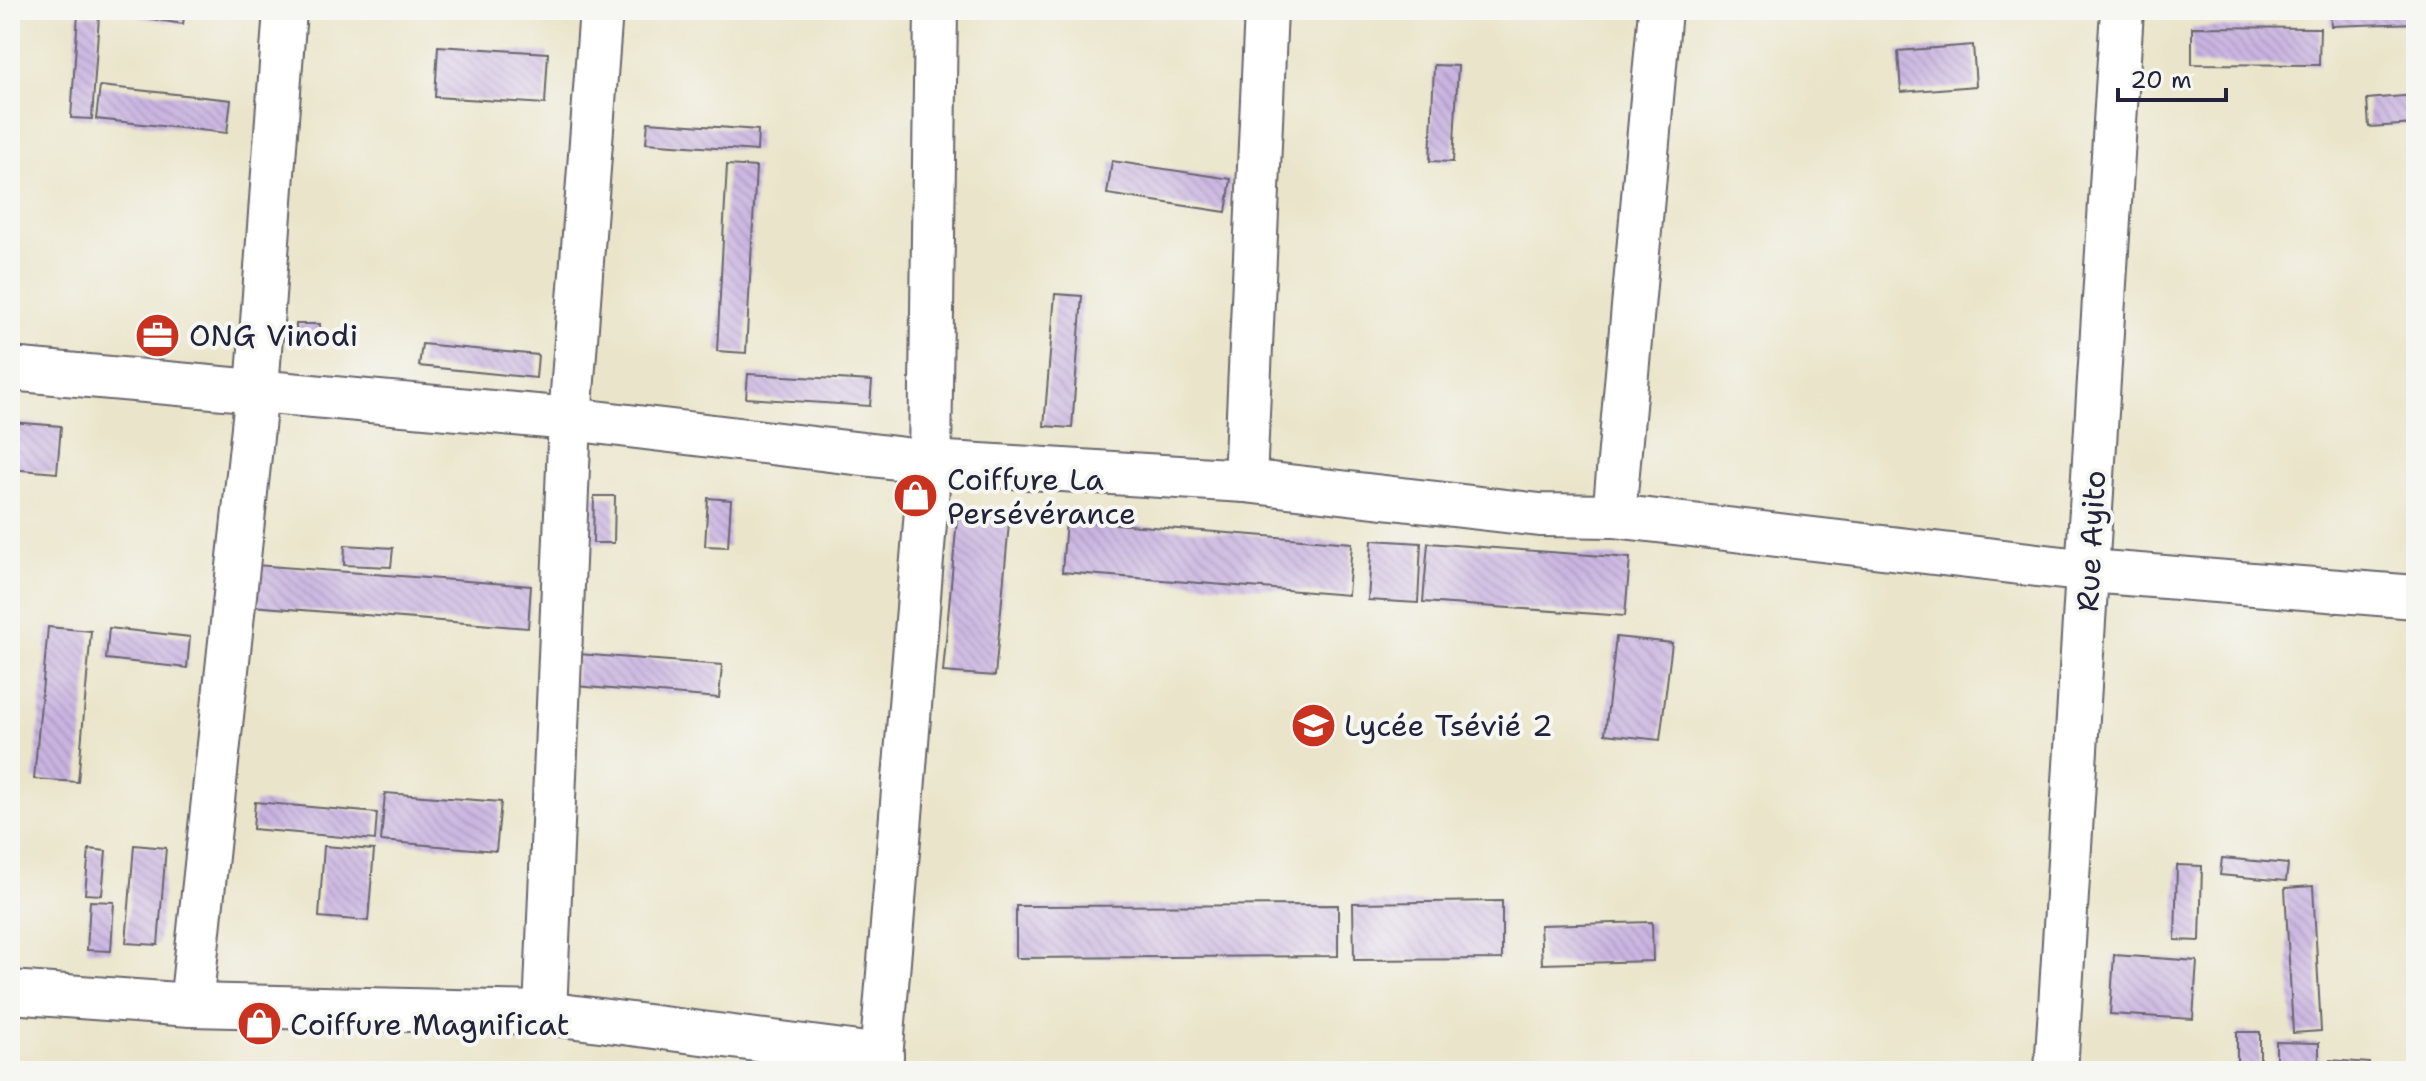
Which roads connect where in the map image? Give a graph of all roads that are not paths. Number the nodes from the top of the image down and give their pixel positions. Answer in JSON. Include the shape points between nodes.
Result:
{"nodes":[{"id":1,"x":285,"y":10,"type":"edge"},
{"id":2,"x":601,"y":10,"type":"edge"},
{"id":3,"x":936,"y":10,"type":"edge"},
{"id":4,"x":1266,"y":10,"type":"edge"},
{"id":5,"x":1660,"y":10,"type":"edge"},
{"id":6,"x":2122,"y":10,"type":"edge"},
{"id":7,"x":10,"y":369,"type":"edge"},
{"id":8,"x":257,"y":390,"type":"junction"},
{"id":9,"x":570,"y":419,"type":"junction"},
{"id":10,"x":930,"y":462,"type":"junction"},
{"id":11,"x":1245,"y":481,"type":"junction"},
{"id":12,"x":1614,"y":516,"type":"junction"},
{"id":13,"x":2089,"y":571,"type":"junction"},
{"id":14,"x":2416,"y":597,"type":"edge"},
{"id":15,"x":10,"y":992,"type":"edge"},
{"id":16,"x":191,"y":1005,"type":"junction"},
{"id":17,"x":545,"y":1013,"type":"junction"},
{"id":18,"x":881,"y":1064,"type":"edge"},
{"id":19,"x":2056,"y":1071,"type":"edge"}],
"edges":[{"from":1,"to":8,"type":"street"},
{"from":2,"to":9,"type":"street"},
{"from":3,"to":10,"type":"street"},
{"from":4,"to":11,"type":"street"},
{"from":5,"to":12,"type":"street"},
{"from":6,"to":13,"type":"street","name":"Rue Ayito"},
{"from":7,"to":8,"type":"street"},
{"from":8,"to":9,"type":"street"},
{"from":8,"to":16,"type":"street"},
{"from":9,"to":10,"type":"street"},
{"from":9,"to":17,"type":"street"},
{"from":10,"to":11,"type":"street"},
{"from":10,"to":18,"type":"street"},
{"from":11,"to":12,"type":"street","via":[[1540,515]]},
{"from":12,"to":13,"type":"street"},
{"from":13,"to":14,"type":"street"},
{"from":13,"to":19,"type":"street","name":"Rue Ayito"},
{"from":15,"to":16,"type":"street"},
{"from":16,"to":17,"type":"street"},
{"from":17,"to":18,"type":"street"}]}
